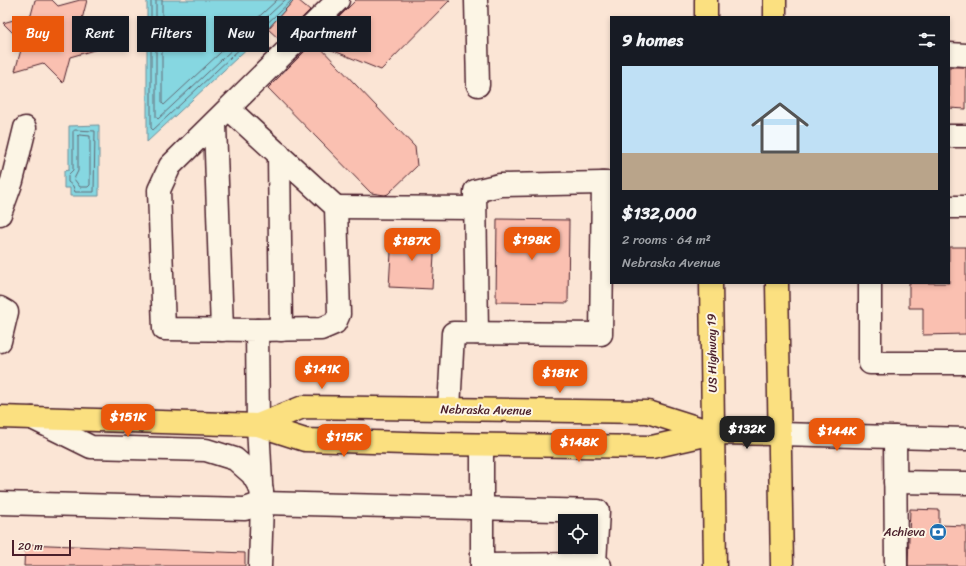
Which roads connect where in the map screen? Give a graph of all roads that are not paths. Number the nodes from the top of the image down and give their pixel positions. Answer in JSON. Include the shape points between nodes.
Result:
{"nodes":[{"id":1,"x":338,"y":0,"type":"edge"},
{"id":2,"x":476,"y":0,"type":"edge"},
{"id":3,"x":706,"y":0,"type":"edge"},
{"id":4,"x":775,"y":0,"type":"edge"},
{"id":5,"x":706,"y":16,"type":"edge"},
{"id":6,"x":775,"y":16,"type":"edge"},
{"id":7,"x":950,"y":42,"type":"edge"},
{"id":8,"x":966,"y":42,"type":"edge"},
{"id":9,"x":950,"y":54,"type":"edge"},
{"id":10,"x":966,"y":55,"type":"edge"},
{"id":11,"x":478,"y":85,"type":"dead end"},
{"id":12,"x":222,"y":117,"type":"junction"},
{"id":13,"x":25,"y":128,"type":"dead end"},
{"id":14,"x":950,"y":136,"type":"edge"},
{"id":15,"x":966,"y":136,"type":"edge"},
{"id":16,"x":278,"y":154,"type":"junction"},
{"id":17,"x":607,"y":183,"type":"edge"},
{"id":18,"x":336,"y":207,"type":"junction"},
{"id":19,"x":950,"y":207,"type":"edge"},
{"id":20,"x":966,"y":207,"type":"edge"},
{"id":21,"x":475,"y":208,"type":"junction"},
{"id":22,"x":0,"y":214,"type":"edge"},
{"id":23,"x":711,"y":284,"type":"edge"},
{"id":24,"x":777,"y":284,"type":"edge"},
{"id":25,"x":870,"y":284,"type":"edge"},
{"id":26,"x":0,"y":308,"type":"edge"},
{"id":27,"x":222,"y":330,"type":"junction"},
{"id":28,"x":257,"y":330,"type":"junction"},
{"id":29,"x":281,"y":330,"type":"junction"},
{"id":30,"x":477,"y":333,"type":"junction"},
{"id":31,"x":0,"y":341,"type":"edge"},
{"id":32,"x":966,"y":363,"type":"edge"},
{"id":33,"x":449,"y":409,"type":"junction"},
{"id":34,"x":0,"y":417,"type":"edge"},
{"id":35,"x":32,"y":418,"type":"junction"},
{"id":36,"x":258,"y":425,"type":"junction"},
{"id":37,"x":714,"y":433,"type":"junction"},
{"id":38,"x":780,"y":434,"type":"junction"},
{"id":39,"x":895,"y":437,"type":"junction"},
{"id":40,"x":966,"y":439,"type":"edge"},
{"id":41,"x":482,"y":445,"type":"junction"},
{"id":42,"x":895,"y":482,"type":"junction"},
{"id":43,"x":966,"y":483,"type":"edge"},
{"id":44,"x":262,"y":497,"type":"junction"},
{"id":45,"x":0,"y":503,"type":"edge"},
{"id":46,"x":483,"y":509,"type":"junction"},
{"id":47,"x":482,"y":565,"type":"edge"},
{"id":48,"x":599,"y":565,"type":"edge"},
{"id":49,"x":260,"y":566,"type":"edge"},
{"id":50,"x":715,"y":566,"type":"edge"},
{"id":51,"x":782,"y":566,"type":"edge"},
{"id":52,"x":896,"y":566,"type":"edge"}],
"edges":[{"from":1,"to":12,"type":"street"},
{"from":2,"to":11,"type":"street"},
{"from":3,"to":5,"type":"main road"},
{"from":4,"to":6,"type":"main road"},
{"from":7,"to":8,"type":"street"},
{"from":9,"to":10,"type":"street"},
{"from":12,"to":16,"type":"street"},
{"from":12,"to":27,"type":"street"},
{"from":12,"to":27,"type":"street","via":[[170,166],[159,190],[164,329]]},
{"from":13,"to":22,"type":"street","via":[[12,181]]},
{"from":14,"to":15,"type":"street"},
{"from":16,"to":18,"type":"street"},
{"from":16,"to":29,"type":"street"},
{"from":17,"to":21,"type":"street","via":[[500,184],[475,191]]},
{"from":17,"to":30,"type":"street","via":[[601,334]]},
{"from":18,"to":21,"type":"street"},
{"from":18,"to":29,"type":"street","via":[[339,314],[336,323],[321,329]]},
{"from":19,"to":20,"type":"street"},
{"from":21,"to":30,"type":"street"},
{"from":23,"to":37,"type":"main road","name":"US Highway 19"},
{"from":24,"to":38,"type":"main road"},
{"from":25,"to":32,"type":"street","via":[[870,363]]},
{"from":26,"to":31,"type":"street","via":[[7,312]]},
{"from":27,"to":28,"type":"street"},
{"from":28,"to":29,"type":"street"},
{"from":28,"to":36,"type":"street"},
{"from":30,"to":33,"type":"street","via":[[453,333]]},
{"from":33,"to":36,"type":"main road","name":"Nebraska Avenue","via":[[303,407]]},
{"from":33,"to":37,"type":"main road","name":"Nebraska Avenue","via":[[648,412]]},
{"from":34,"to":35,"type":"main road","name":"Nebraska Avenue"},
{"from":35,"to":36,"type":"main road","name":"Nebraska Avenue"},
{"from":35,"to":44,"type":"street","via":[[91,447],[206,450],[235,459],[252,474]]},
{"from":36,"to":41,"type":"main road","name":"Nebraska Avenue","via":[[304,440]]},
{"from":36,"to":44,"type":"street"},
{"from":37,"to":38,"type":"main road","name":"Nebraska Avenue"},
{"from":37,"to":41,"type":"main road","name":"Nebraska Avenue","via":[[652,447]]},
{"from":37,"to":50,"type":"main road","name":"US Highway 19"},
{"from":38,"to":39,"type":"street","name":"Nebraska Avenue"},
{"from":38,"to":51,"type":"main road"},
{"from":39,"to":40,"type":"street","name":"Nebraska Avenue"},
{"from":39,"to":42,"type":"street"},
{"from":41,"to":46,"type":"street"},
{"from":42,"to":43,"type":"street"},
{"from":42,"to":52,"type":"street"},
{"from":44,"to":45,"type":"street","via":[[245,509]]},
{"from":44,"to":46,"type":"street"},
{"from":44,"to":49,"type":"street"},
{"from":46,"to":47,"type":"street"},
{"from":46,"to":48,"type":"street","via":[[598,511],[595,563]]},
{"from":47,"to":48,"type":"street"}]}
